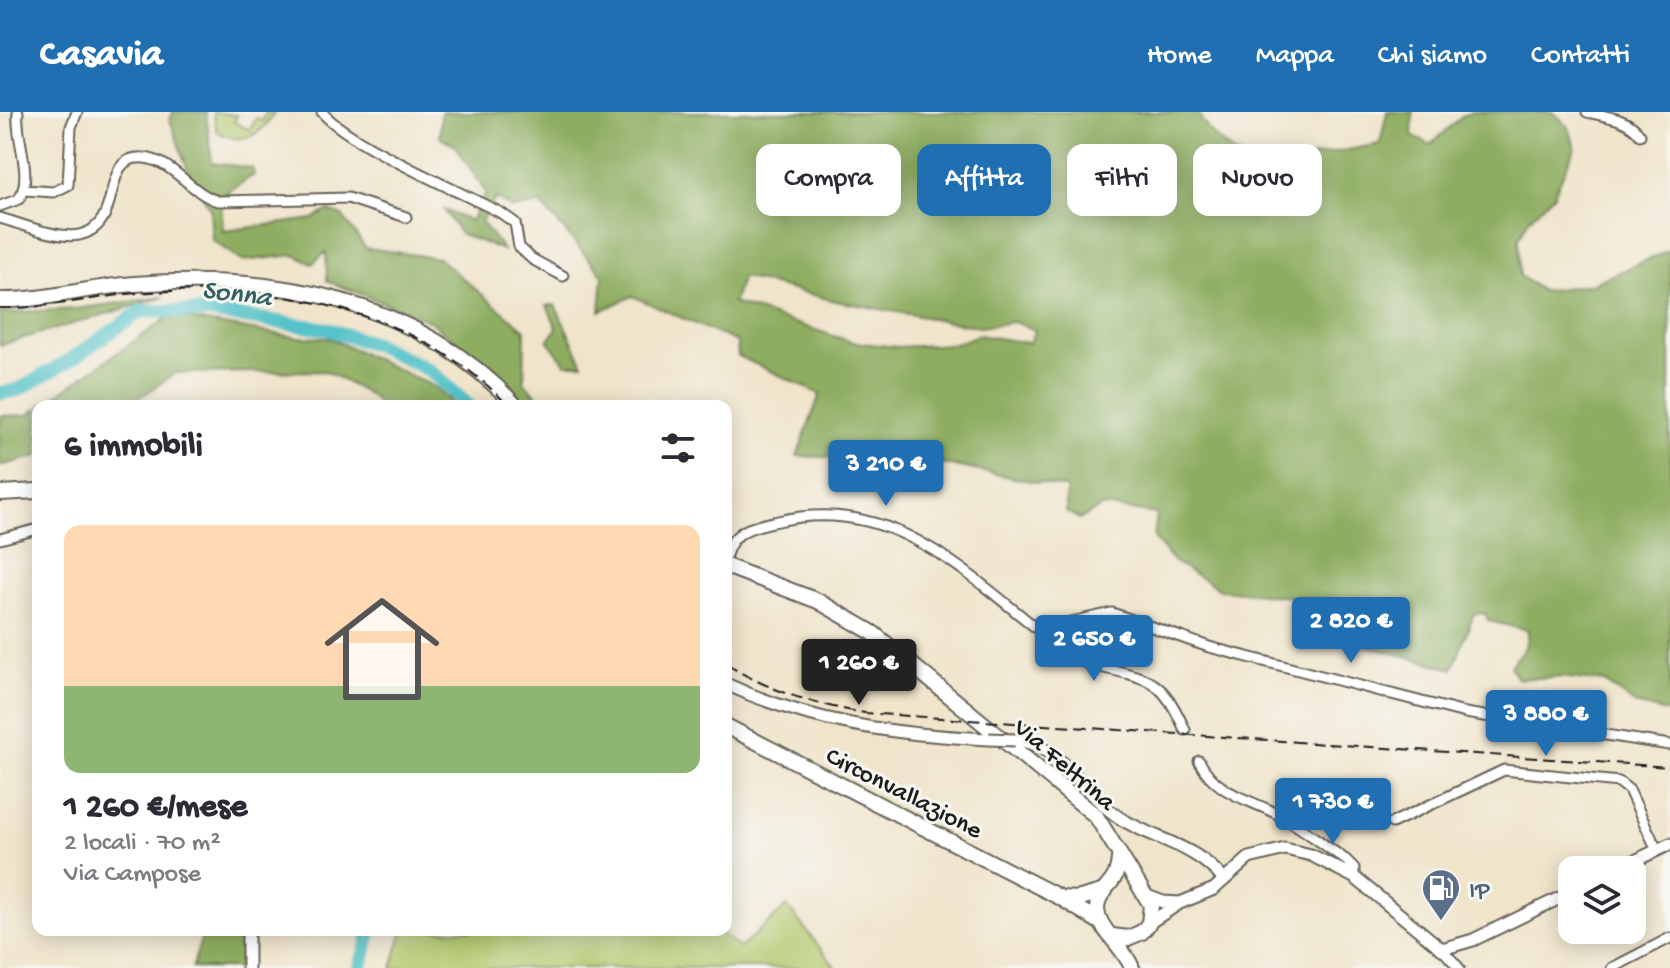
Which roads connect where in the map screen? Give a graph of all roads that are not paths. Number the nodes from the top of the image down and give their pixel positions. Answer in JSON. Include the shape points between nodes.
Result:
{"nodes":[{"id":1,"x":18,"y":112,"type":"edge"},
{"id":2,"x":77,"y":112,"type":"edge"},
{"id":3,"x":322,"y":112,"type":"edge"},
{"id":4,"x":1587,"y":112,"type":"edge"},
{"id":5,"x":1640,"y":135,"type":"dead end"},
{"id":6,"x":24,"y":190,"type":"junction"},
{"id":7,"x":0,"y":206,"type":"edge"},
{"id":8,"x":406,"y":217,"type":"dead end"},
{"id":9,"x":0,"y":218,"type":"edge"},
{"id":10,"x":563,"y":276,"type":"dead end"},
{"id":11,"x":0,"y":300,"type":"edge"},
{"id":12,"x":510,"y":400,"type":"edge"},
{"id":13,"x":32,"y":491,"type":"edge"},
{"id":14,"x":0,"y":493,"type":"edge"},
{"id":15,"x":32,"y":531,"type":"edge"},
{"id":16,"x":0,"y":539,"type":"edge"},
{"id":17,"x":732,"y":541,"type":"edge"},
{"id":18,"x":732,"y":568,"type":"edge"},
{"id":19,"x":1039,"y":629,"type":"junction"},
{"id":20,"x":732,"y":687,"type":"edge"},
{"id":21,"x":732,"y":729,"type":"edge"},
{"id":22,"x":1185,"y":730,"type":"dead end"},
{"id":23,"x":1670,"y":745,"type":"edge"},
{"id":24,"x":1199,"y":761,"type":"dead end"},
{"id":25,"x":1392,"y":823,"type":"dead end"},
{"id":26,"x":1670,"y":844,"type":"edge"},
{"id":27,"x":1657,"y":850,"type":"junction"},
{"id":28,"x":1645,"y":856,"type":"edge"},
{"id":29,"x":1119,"y":857,"type":"junction"},
{"id":30,"x":1354,"y":877,"type":"junction"},
{"id":31,"x":1223,"y":879,"type":"junction"},
{"id":32,"x":1108,"y":888,"type":"junction"},
{"id":33,"x":1144,"y":893,"type":"junction"},
{"id":34,"x":1061,"y":898,"type":"junction"},
{"id":35,"x":1558,"y":899,"type":"edge"},
{"id":36,"x":1180,"y":903,"type":"junction"},
{"id":37,"x":1098,"y":921,"type":"junction"},
{"id":38,"x":1146,"y":927,"type":"junction"},
{"id":39,"x":248,"y":936,"type":"edge"},
{"id":40,"x":1112,"y":936,"type":"junction"},
{"id":41,"x":1670,"y":938,"type":"edge"},
{"id":42,"x":1442,"y":949,"type":"junction"},
{"id":43,"x":248,"y":968,"type":"edge"},
{"id":44,"x":1134,"y":968,"type":"edge"},
{"id":45,"x":1459,"y":968,"type":"edge"},
{"id":46,"x":1612,"y":968,"type":"edge"}],
"edges":[{"from":1,"to":6,"type":"street"},
{"from":2,"to":6,"type":"street","via":[[71,127],[68,185],[54,192]]},
{"from":3,"to":10,"type":"street","via":[[358,138],[501,213],[515,223],[519,247]]},
{"from":4,"to":5,"type":"street","via":[[1615,119]]},
{"from":6,"to":7,"type":"street","via":[[19,199]]},
{"from":8,"to":9,"type":"street","via":[[348,198],[218,201],[166,166],[137,158],[116,172],[106,217],[90,231],[76,236]]},
{"from":11,"to":12,"type":"main road","via":[[150,283],[306,290],[365,306],[422,332],[470,362]]},
{"from":13,"to":14,"type":"main road"},
{"from":15,"to":16,"type":"street"},
{"from":17,"to":19,"type":"street","via":[[753,527],[804,515],[865,517],[929,547]]},
{"from":18,"to":29,"type":"main road","name":"Via Feltrina","via":[[806,596],[873,633],[1096,816]]},
{"from":19,"to":22,"type":"street","via":[[1080,661],[1151,680],[1163,689]]},
{"from":19,"to":23,"type":"street","via":[[1094,615],[1120,615],[1209,647],[1465,713]]},
{"from":20,"to":31,"type":"street","bridge":true,"via":[[821,719],[1015,740],[1046,749],[1109,810],[1192,850]]},
{"from":21,"to":34,"type":"main road","name":"Circonvallazione"},
{"from":24,"to":30,"type":"street","via":[[1229,794],[1276,813],[1346,860]]},
{"from":25,"to":27,"type":"street","via":[[1500,771],[1510,771],[1626,784]]},
{"from":26,"to":27,"type":"street"},
{"from":27,"to":28,"type":"street"},
{"from":29,"to":32,"type":"main road","via":[[1118,874]]},
{"from":29,"to":33,"type":"main road","name":"Via Feltrina"},
{"from":30,"to":31,"type":"street","via":[[1311,855],[1285,849],[1255,855]]},
{"from":30,"to":42,"type":"street"},
{"from":31,"to":36,"type":"street","via":[[1206,894]]},
{"from":32,"to":33,"type":"main road","via":[[1127,883]]},
{"from":32,"to":34,"type":"main road","via":[[1077,899]]},
{"from":32,"to":37,"type":"main road","via":[[1097,904]]},
{"from":33,"to":36,"type":"street"},
{"from":33,"to":38,"type":"main road","via":[[1151,905]]},
{"from":34,"to":37,"type":"main road","name":"Circonvallazione"},
{"from":35,"to":42,"type":"street","via":[[1473,940]]},
{"from":36,"to":38,"type":"street"},
{"from":37,"to":40,"type":"main road"},
{"from":38,"to":40,"type":"main road","via":[[1128,938]]},
{"from":38,"to":44,"type":"main road"},
{"from":39,"to":43,"type":"street"},
{"from":40,"to":44,"type":"main road"},
{"from":41,"to":46,"type":"street"},
{"from":42,"to":45,"type":"street"}]}
